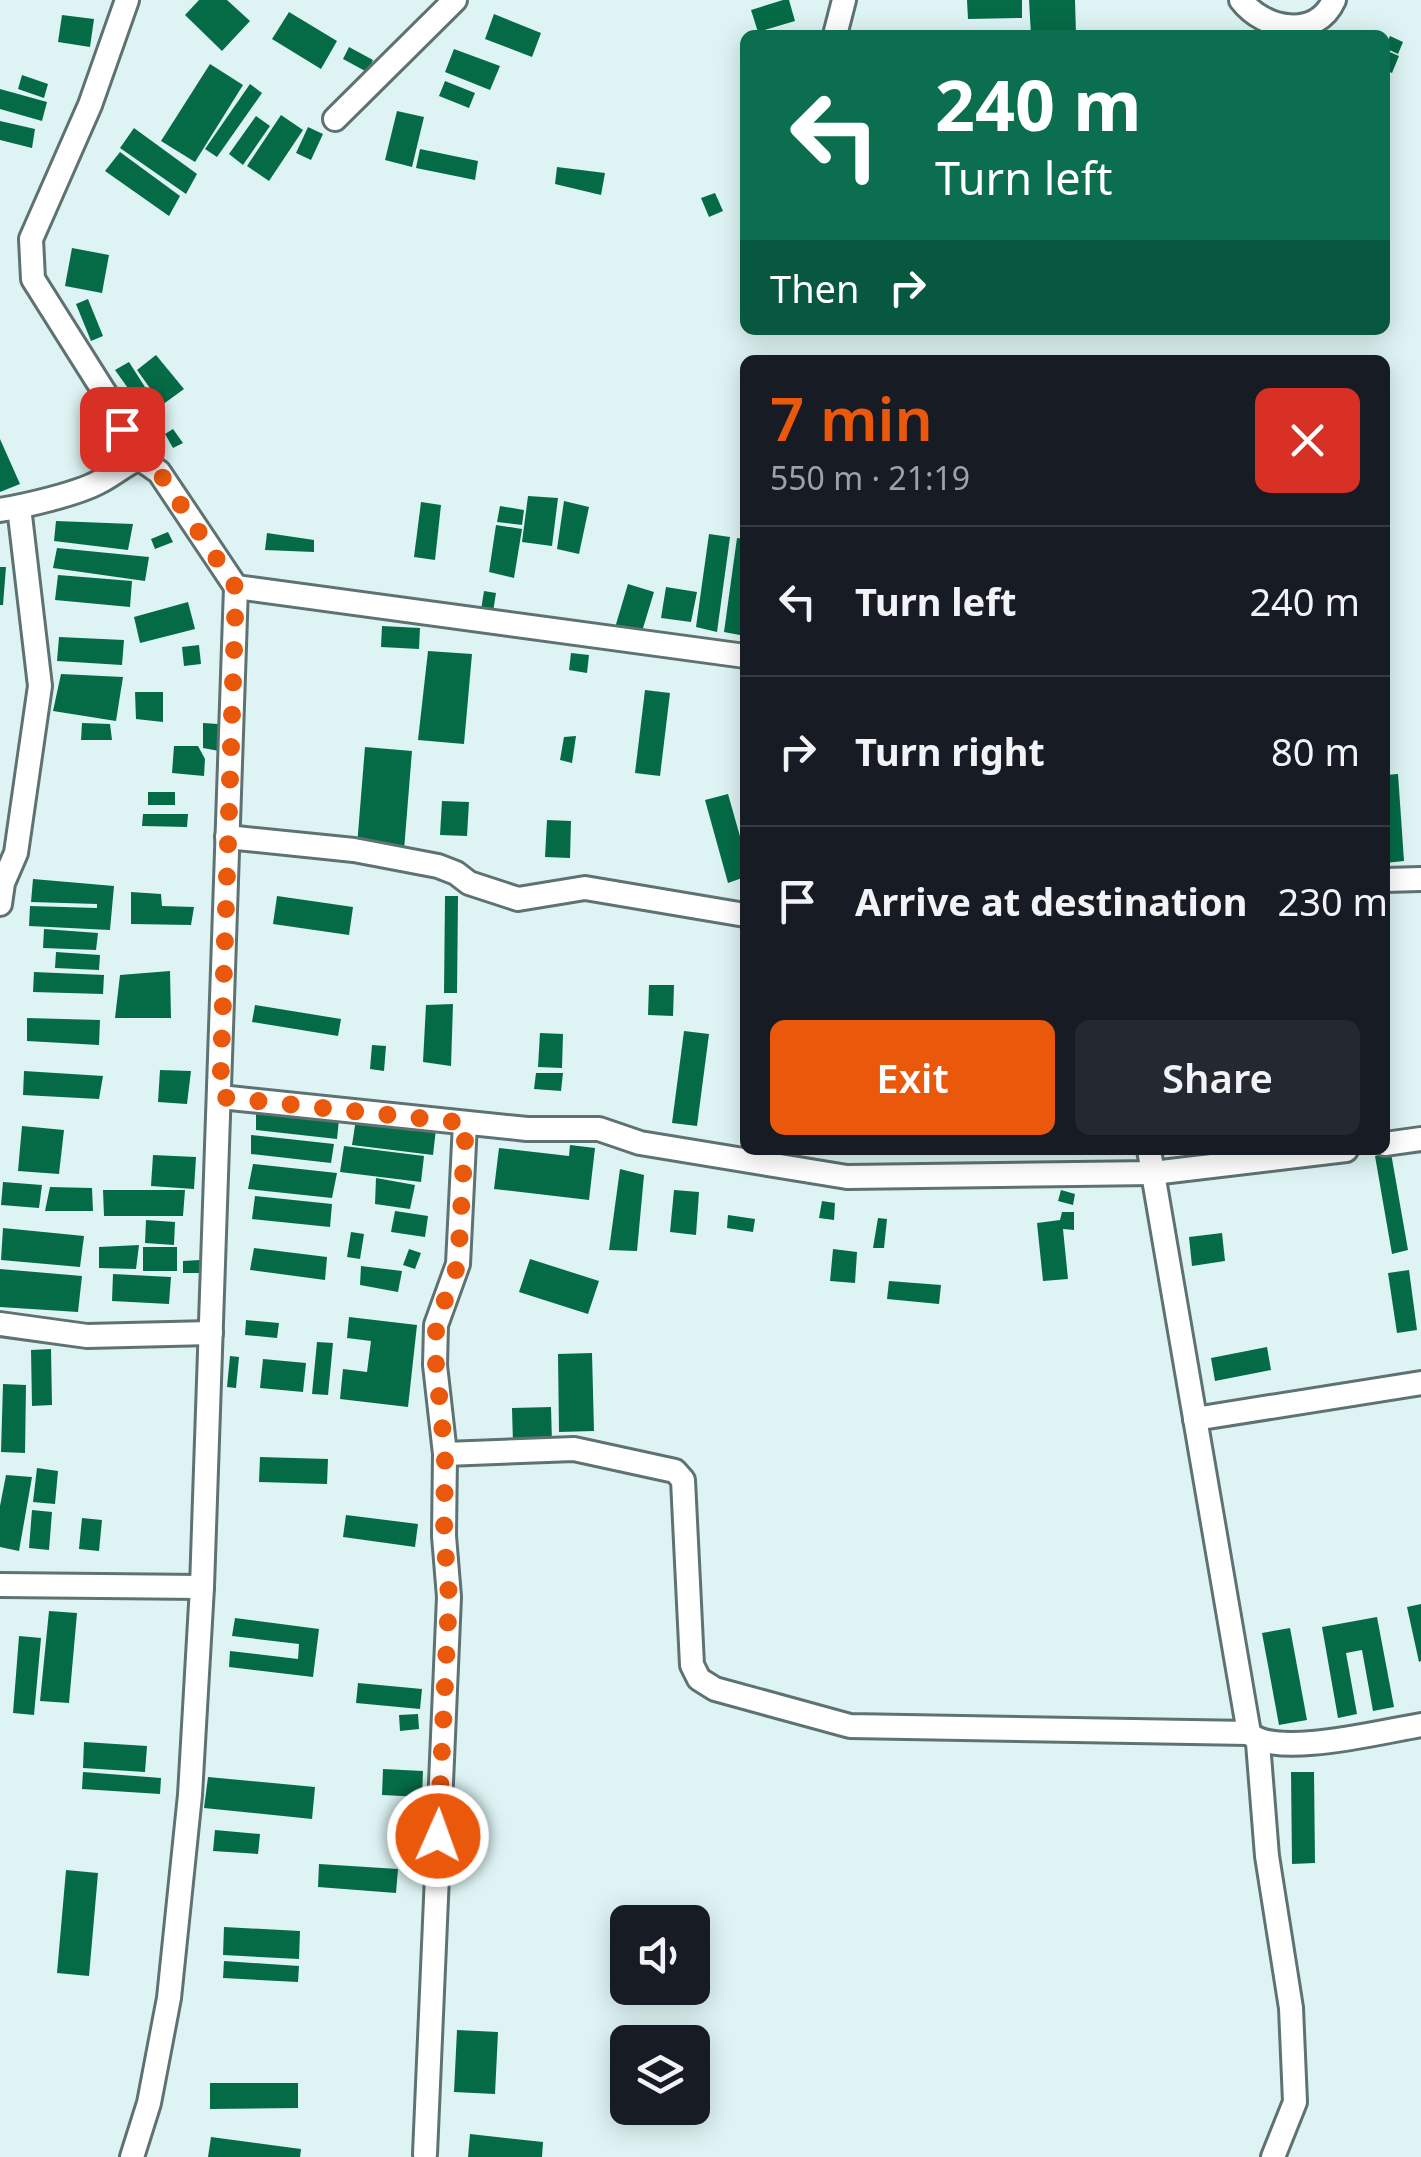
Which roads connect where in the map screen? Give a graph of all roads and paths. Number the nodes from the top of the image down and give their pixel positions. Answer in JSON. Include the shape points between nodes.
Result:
{"nodes":[{"id":1,"x":127,"y":0,"type":"edge"},
{"id":2,"x":455,"y":0,"type":"edge"},
{"id":3,"x":844,"y":0,"type":"edge"},
{"id":4,"x":1241,"y":0,"type":"edge"},
{"id":5,"x":1334,"y":0,"type":"edge"},
{"id":6,"x":835,"y":30,"type":"edge"},
{"id":7,"x":335,"y":119,"type":"dead end"},
{"id":8,"x":139,"y":458,"type":"junction"},
{"id":9,"x":10,"y":508,"type":"edge"},
{"id":10,"x":236,"y":588,"type":"junction"},
{"id":11,"x":740,"y":655,"type":"edge"},
{"id":12,"x":227,"y":837,"type":"junction"},
{"id":13,"x":1421,"y":879,"type":"edge"},
{"id":14,"x":1390,"y":880,"type":"edge"},
{"id":15,"x":0,"y":904,"type":"edge"},
{"id":16,"x":740,"y":914,"type":"edge"},
{"id":17,"x":220,"y":1097,"type":"junction"},
{"id":18,"x":466,"y":1123,"type":"junction"},
{"id":19,"x":1421,"y":1139,"type":"edge"},
{"id":20,"x":1390,"y":1143,"type":"edge"},
{"id":21,"x":1264,"y":1155,"type":"edge"},
{"id":22,"x":1150,"y":1162,"type":"edge"},
{"id":23,"x":0,"y":1324,"type":"edge"},
{"id":24,"x":211,"y":1332,"type":"junction"},
{"id":25,"x":1421,"y":1383,"type":"edge"},
{"id":26,"x":1195,"y":1419,"type":"junction"},
{"id":27,"x":445,"y":1454,"type":"junction"},
{"id":28,"x":0,"y":1585,"type":"edge"},
{"id":29,"x":202,"y":1587,"type":"junction"},
{"id":30,"x":1421,"y":1724,"type":"edge"},
{"id":31,"x":1254,"y":1738,"type":"junction"},
{"id":32,"x":424,"y":2154,"type":"dead end"},
{"id":33,"x":132,"y":2157,"type":"edge"},
{"id":34,"x":1273,"y":2157,"type":"edge"}],
"edges":[{"from":1,"to":8,"type":"street","via":[[31,238],[33,279]]},
{"from":2,"to":7,"type":"street"},
{"from":3,"to":6,"type":"street"},
{"from":4,"to":5,"type":"street","via":[[1253,16],[1311,26]]},
{"from":8,"to":9,"type":"street","via":[[98,483]]},
{"from":8,"to":10,"type":"street","via":[[159,472]]},
{"from":9,"to":15,"type":"street","via":[[40,686],[16,853]]},
{"from":10,"to":11,"type":"street"},
{"from":10,"to":12,"type":"street"},
{"from":12,"to":16,"type":"street","via":[[438,866],[518,899],[584,888]]},
{"from":12,"to":17,"type":"street"},
{"from":13,"to":14,"type":"street"},
{"from":17,"to":18,"type":"street"},
{"from":17,"to":24,"type":"street"},
{"from":18,"to":22,"type":"street","via":[[599,1129],[640,1143],[847,1177]]},
{"from":18,"to":27,"type":"street","via":[[458,1264],[436,1325]]},
{"from":19,"to":20,"type":"street"},
{"from":21,"to":22,"type":"street"},
{"from":22,"to":26,"type":"street"},
{"from":23,"to":24,"type":"street","via":[[86,1336]]},
{"from":24,"to":29,"type":"street"},
{"from":25,"to":26,"type":"street"},
{"from":26,"to":31,"type":"street"},
{"from":27,"to":31,"type":"street","via":[[574,1450],[675,1472],[683,1480],[692,1664],[715,1690],[850,1726]]},
{"from":27,"to":32,"type":"street","via":[[449,1597]]},
{"from":28,"to":29,"type":"street"},
{"from":29,"to":33,"type":"street","via":[[169,1998]]},
{"from":30,"to":31,"type":"street","via":[[1290,1746]]},
{"from":31,"to":34,"type":"street","via":[[1291,2008],[1295,2102]]}]}
